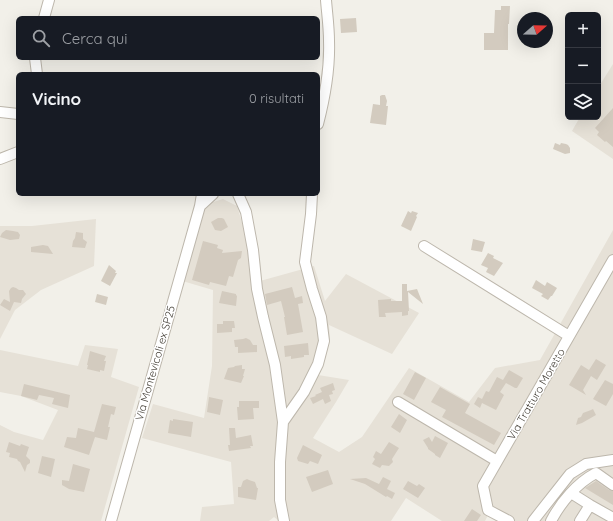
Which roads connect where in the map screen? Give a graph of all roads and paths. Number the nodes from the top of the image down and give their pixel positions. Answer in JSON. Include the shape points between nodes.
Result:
{"nodes":[{"id":1,"x":49,"y":0,"type":"edge"},
{"id":2,"x":326,"y":0,"type":"edge"},
{"id":3,"x":45,"y":16,"type":"edge"},
{"id":4,"x":35,"y":60,"type":"edge"},
{"id":5,"x":37,"y":72,"type":"edge"},
{"id":6,"x":0,"y":112,"type":"edge"},
{"id":7,"x":16,"y":114,"type":"edge"},
{"id":8,"x":320,"y":116,"type":"edge"},
{"id":9,"x":16,"y":153,"type":"edge"},
{"id":10,"x":0,"y":159,"type":"edge"},
{"id":11,"x":207,"y":196,"type":"edge"},
{"id":12,"x":237,"y":196,"type":"edge"},
{"id":13,"x":312,"y":196,"type":"edge"},
{"id":14,"x":424,"y":246,"type":"dead end"},
{"id":15,"x":613,"y":260,"type":"edge"},
{"id":16,"x":569,"y":336,"type":"junction"},
{"id":17,"x":398,"y":402,"type":"dead end"},
{"id":18,"x":283,"y":422,"type":"junction"},
{"id":19,"x":613,"y":460,"type":"edge"},
{"id":20,"x":497,"y":461,"type":"junction"},
{"id":21,"x":613,"y":484,"type":"edge"},
{"id":22,"x":571,"y":493,"type":"junction"},
{"id":23,"x":590,"y":505,"type":"junction"},
{"id":24,"x":545,"y":506,"type":"junction"},
{"id":25,"x":553,"y":516,"type":"edge"},
{"id":26,"x":613,"y":518,"type":"edge"},
{"id":27,"x":111,"y":521,"type":"edge"},
{"id":28,"x":284,"y":521,"type":"edge"},
{"id":29,"x":509,"y":521,"type":"edge"},
{"id":30,"x":533,"y":521,"type":"edge"},
{"id":31,"x":580,"y":521,"type":"edge"}],
"edges":[{"from":1,"to":3,"type":"street"},
{"from":2,"to":8,"type":"street","via":[[329,41]]},
{"from":4,"to":5,"type":"street"},
{"from":6,"to":7,"type":"street"},
{"from":9,"to":10,"type":"street"},
{"from":11,"to":27,"type":"street","name":"Via Montevicoli ex SP25","via":[[200,206]]},
{"from":12,"to":18,"type":"street","via":[[246,212],[257,289],[275,365]]},
{"from":13,"to":18,"type":"street","via":[[305,262],[321,318],[324,341],[318,364],[304,392]]},
{"from":14,"to":16,"type":"street"},
{"from":15,"to":16,"type":"street","name":"Via Tratturo Moretto"},
{"from":16,"to":20,"type":"street","name":"Via Tratturo Moretto"},
{"from":17,"to":20,"type":"street"},
{"from":18,"to":28,"type":"street","via":[[280,500]]},
{"from":19,"to":24,"type":"street","via":[[586,464],[570,474]]},
{"from":20,"to":29,"type":"street","name":"Via Tratturo Moretto","via":[[483,486],[488,510]]},
{"from":21,"to":22,"type":"street","via":[[596,473]]},
{"from":22,"to":23,"type":"street"},
{"from":22,"to":25,"type":"street"},
{"from":23,"to":26,"type":"street"},
{"from":23,"to":31,"type":"street"},
{"from":24,"to":25,"type":"street"},
{"from":24,"to":30,"type":"street"}]}
